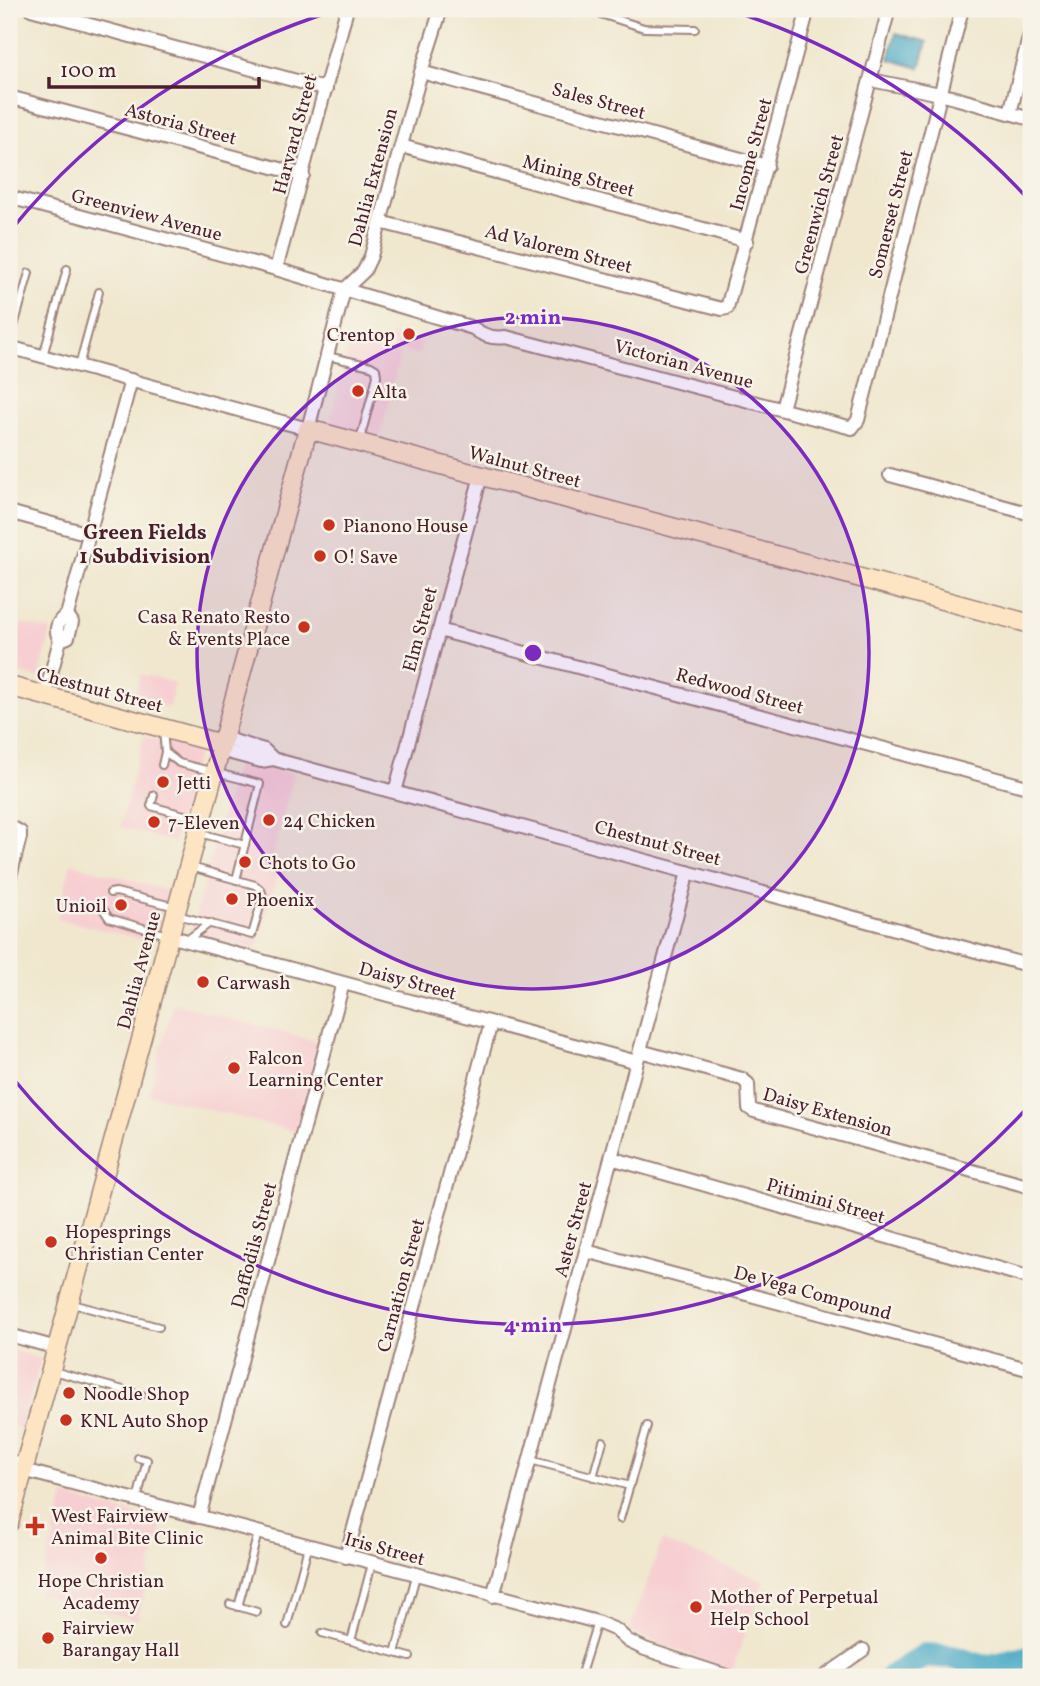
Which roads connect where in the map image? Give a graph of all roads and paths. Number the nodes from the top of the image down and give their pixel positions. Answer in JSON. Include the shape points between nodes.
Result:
{"nodes":[{"id":1,"x":32,"y":9,"type":"edge"},
{"id":2,"x":347,"y":9,"type":"edge"},
{"id":3,"x":441,"y":9,"type":"edge"},
{"id":4,"x":585,"y":9,"type":"edge"},
{"id":5,"x":808,"y":9,"type":"edge"},
{"id":6,"x":889,"y":9,"type":"edge"},
{"id":7,"x":962,"y":9,"type":"edge"},
{"id":8,"x":695,"y":29,"type":"dead end"},
{"id":9,"x":1031,"y":30,"type":"edge"},
{"id":10,"x":421,"y":72,"type":"junction"},
{"id":11,"x":871,"y":80,"type":"junction"},
{"id":12,"x":326,"y":89,"type":"junction"},
{"id":13,"x":940,"y":94,"type":"junction"},
{"id":14,"x":9,"y":97,"type":"edge"},
{"id":15,"x":1010,"y":113,"type":"junction"},
{"id":16,"x":1031,"y":119,"type":"edge"},
{"id":17,"x":401,"y":146,"type":"junction"},
{"id":18,"x":767,"y":166,"type":"junction"},
{"id":19,"x":303,"y":175,"type":"junction"},
{"id":20,"x":9,"y":197,"type":"edge"},
{"id":21,"x":380,"y":222,"type":"junction"},
{"id":22,"x":747,"y":241,"type":"junction"},
{"id":23,"x":67,"y":269,"type":"dead end"},
{"id":24,"x":276,"y":269,"type":"junction"},
{"id":25,"x":29,"y":273,"type":"dead end"},
{"id":26,"x":344,"y":290,"type":"junction"},
{"id":27,"x":99,"y":292,"type":"dead end"},
{"id":28,"x":727,"y":308,"type":"joint"},
{"id":29,"x":9,"y":345,"type":"edge"},
{"id":30,"x":43,"y":356,"type":"junction"},
{"id":31,"x":327,"y":356,"type":"junction"},
{"id":32,"x":79,"y":366,"type":"junction"},
{"id":33,"x":131,"y":380,"type":"junction"},
{"id":34,"x":782,"y":409,"type":"junction"},
{"id":35,"x":852,"y":428,"type":"joint"},
{"id":36,"x":308,"y":429,"type":"junction"},
{"id":37,"x":359,"y":443,"type":"junction"},
{"id":38,"x":890,"y":475,"type":"dead end"},
{"id":39,"x":481,"y":476,"type":"junction"},
{"id":40,"x":9,"y":512,"type":"edge"},
{"id":41,"x":1031,"y":514,"type":"edge"},
{"id":42,"x":89,"y":534,"type":"junction"},
{"id":43,"x":1031,"y":624,"type":"edge"},
{"id":44,"x":439,"y":630,"type":"junction"},
{"id":45,"x":9,"y":686,"type":"edge"},
{"id":46,"x":45,"y":696,"type":"junction"},
{"id":47,"x":163,"y":728,"type":"junction"},
{"id":48,"x":222,"y":744,"type":"junction"},
{"id":49,"x":165,"y":752,"type":"junction"},
{"id":50,"x":162,"y":765,"type":"dead end"},
{"id":51,"x":214,"y":772,"type":"junction"},
{"id":52,"x":1031,"y":788,"type":"edge"},
{"id":53,"x":395,"y":792,"type":"junction"},
{"id":54,"x":154,"y":795,"type":"dead end"},
{"id":55,"x":9,"y":826,"type":"edge"},
{"id":56,"x":199,"y":826,"type":"junction"},
{"id":57,"x":245,"y":845,"type":"junction"},
{"id":58,"x":188,"y":867,"type":"junction"},
{"id":59,"x":688,"y":872,"type":"junction"},
{"id":60,"x":9,"y":880,"type":"edge"},
{"id":61,"x":236,"y":880,"type":"junction"},
{"id":62,"x":110,"y":893,"type":"dead end"},
{"id":63,"x":103,"y":909,"type":"dead end"},
{"id":64,"x":176,"y":911,"type":"junction"},
{"id":65,"x":209,"y":923,"type":"junction"},
{"id":66,"x":178,"y":938,"type":"junction"},
{"id":67,"x":1031,"y":965,"type":"edge"},
{"id":68,"x":343,"y":983,"type":"junction"},
{"id":69,"x":491,"y":1023,"type":"junction"},
{"id":70,"x":638,"y":1056,"type":"junction"},
{"id":71,"x":611,"y":1158,"type":"junction"},
{"id":72,"x":1031,"y":1187,"type":"edge"},
{"id":73,"x":586,"y":1251,"type":"junction"},
{"id":74,"x":1031,"y":1278,"type":"edge"},
{"id":75,"x":69,"y":1303,"type":"junction"},
{"id":76,"x":159,"y":1327,"type":"dead end"},
{"id":77,"x":9,"y":1335,"type":"edge"},
{"id":78,"x":57,"y":1348,"type":"junction"},
{"id":79,"x":51,"y":1370,"type":"junction"},
{"id":80,"x":1031,"y":1370,"type":"edge"},
{"id":81,"x":142,"y":1395,"type":"dead end"},
{"id":82,"x":647,"y":1426,"type":"dead end"},
{"id":83,"x":603,"y":1441,"type":"dead end"},
{"id":84,"x":138,"y":1458,"type":"dead end"},
{"id":85,"x":529,"y":1460,"type":"junction"},
{"id":86,"x":19,"y":1463,"type":"edge"},
{"id":87,"x":593,"y":1477,"type":"junction"},
{"id":88,"x":630,"y":1486,"type":"junction"},
{"id":89,"x":137,"y":1500,"type":"junction"},
{"id":90,"x":199,"y":1517,"type":"junction"},
{"id":91,"x":620,"y":1519,"type":"dead end"},
{"id":92,"x":9,"y":1523,"type":"edge"},
{"id":93,"x":258,"y":1533,"type":"junction"},
{"id":94,"x":308,"y":1547,"type":"junction"},
{"id":95,"x":346,"y":1557,"type":"junction"},
{"id":96,"x":372,"y":1564,"type":"junction"},
{"id":97,"x":416,"y":1576,"type":"junction"},
{"id":98,"x":493,"y":1596,"type":"junction"},
{"id":99,"x":230,"y":1604,"type":"dead end"},
{"id":100,"x":238,"y":1607,"type":"junction"},
{"id":101,"x":257,"y":1612,"type":"dead end"},
{"id":102,"x":597,"y":1622,"type":"junction"},
{"id":103,"x":287,"y":1625,"type":"dead end"},
{"id":104,"x":322,"y":1633,"type":"dead end"},
{"id":105,"x":351,"y":1641,"type":"junction"},
{"id":106,"x":863,"y":1650,"type":"dead end"},
{"id":107,"x":395,"y":1653,"type":"junction"},
{"id":108,"x":411,"y":1657,"type":"dead end"},
{"id":109,"x":9,"y":1673,"type":"edge"},
{"id":110,"x":27,"y":1677,"type":"edge"},
{"id":111,"x":580,"y":1677,"type":"edge"},
{"id":112,"x":730,"y":1677,"type":"edge"},
{"id":113,"x":824,"y":1677,"type":"edge"}],
"edges":[{"from":1,"to":12,"type":"street"},
{"from":2,"to":12,"type":"street","name":"Harvard Street"},
{"from":3,"to":10,"type":"street","name":"Dahlia Extension"},
{"from":4,"to":8,"type":"lane","via":[[644,28]]},
{"from":5,"to":18,"type":"street","name":"Income Street"},
{"from":6,"to":11,"type":"street","name":"Greenwich Street"},
{"from":7,"to":13,"type":"street","name":"Somerset Street"},
{"from":9,"to":15,"type":"street"},
{"from":10,"to":17,"type":"street","name":"Dahlia Extension"},
{"from":10,"to":18,"type":"street","name":"Sales Street"},
{"from":11,"to":13,"type":"street"},
{"from":11,"to":34,"type":"street","name":"Greenwich Street"},
{"from":12,"to":19,"type":"street","name":"Harvard Street"},
{"from":13,"to":15,"type":"street"},
{"from":13,"to":35,"type":"street","name":"Somerset Street","via":[[858,421]]},
{"from":14,"to":19,"type":"street","name":"Astoria Street"},
{"from":15,"to":16,"type":"street"},
{"from":17,"to":21,"type":"street","name":"Dahlia Extension"},
{"from":17,"to":22,"type":"street","name":"Mining Street"},
{"from":18,"to":22,"type":"street","name":"Income Street"},
{"from":19,"to":24,"type":"street","name":"Harvard Street"},
{"from":20,"to":24,"type":"street","name":"Greenview Avenue"},
{"from":21,"to":26,"type":"street","name":"Dahlia Extension","via":[[368,264]]},
{"from":21,"to":28,"type":"street","name":"Ad Valorem Street"},
{"from":22,"to":28,"type":"street","name":"Income Street"},
{"from":23,"to":30,"type":"lane"},
{"from":24,"to":26,"type":"street","name":"Victorian Avenue"},
{"from":25,"to":29,"type":"lane"},
{"from":26,"to":31,"type":"street","name":"Dahlia Extension"},
{"from":26,"to":34,"type":"street","name":"Victorian Avenue","via":[[496,339],[506,337]]},
{"from":27,"to":32,"type":"lane"},
{"from":29,"to":30,"type":"street","name":"Walnut Street"},
{"from":30,"to":32,"type":"street","name":"Walnut Street"},
{"from":31,"to":36,"type":"street","name":"Dahlia Extension"},
{"from":31,"to":37,"type":"lane","via":[[376,369]]},
{"from":32,"to":33,"type":"street","name":"Walnut Street"},
{"from":33,"to":36,"type":"street","name":"Walnut Street"},
{"from":33,"to":42,"type":"street"},
{"from":34,"to":35,"type":"street","name":"Victorian Avenue"},
{"from":36,"to":37,"type":"street","name":"Walnut Street"},
{"from":36,"to":48,"type":"street","name":"Dahlia Avenue"},
{"from":37,"to":39,"type":"street","name":"Walnut Street"},
{"from":38,"to":41,"type":"street"},
{"from":39,"to":43,"type":"street","name":"Walnut Street"},
{"from":39,"to":44,"type":"street","name":"Elm Street"},
{"from":40,"to":42,"type":"street"},
{"from":42,"to":46,"type":"street","via":[[67,615],[57,626],[60,640]]},
{"from":44,"to":52,"type":"street","name":"Redwood Street"},
{"from":44,"to":53,"type":"street","name":"Elm Street"},
{"from":45,"to":46,"type":"street","name":"Chestnut Street"},
{"from":46,"to":47,"type":"street","name":"Chestnut Street"},
{"from":47,"to":48,"type":"street","name":"Chestnut Street"},
{"from":47,"to":49,"type":"lane"},
{"from":48,"to":51,"type":"street","name":"Dahlia Avenue"},
{"from":48,"to":53,"type":"street","name":"Chestnut Street","via":[[261,761],[273,759]]},
{"from":49,"to":50,"type":"lane"},
{"from":49,"to":51,"type":"lane","via":[[179,763]]},
{"from":51,"to":56,"type":"street","name":"Dahlia Avenue"},
{"from":51,"to":57,"type":"lane","via":[[260,784]]},
{"from":53,"to":59,"type":"street","name":"Chestnut Street"},
{"from":54,"to":56,"type":"lane","via":[[151,806]]},
{"from":55,"to":60,"type":"street","via":[[20,832],[20,837]]},
{"from":56,"to":57,"type":"lane"},
{"from":56,"to":58,"type":"street","name":"Dahlia Avenue"},
{"from":57,"to":61,"type":"lane"},
{"from":58,"to":61,"type":"lane"},
{"from":58,"to":64,"type":"street","name":"Dahlia Avenue"},
{"from":59,"to":67,"type":"street","name":"Chestnut Street"},
{"from":59,"to":70,"type":"street","name":"Aster Street"},
{"from":61,"to":65,"type":"lane","via":[[255,885],[263,895],[252,935]]},
{"from":62,"to":64,"type":"lane"},
{"from":63,"to":66,"type":"lane","via":[[109,918]]},
{"from":64,"to":65,"type":"lane"},
{"from":64,"to":66,"type":"street","name":"Dahlia Avenue"},
{"from":65,"to":66,"type":"lane"},
{"from":66,"to":68,"type":"street","name":"Daisy Street"},
{"from":66,"to":75,"type":"street","name":"Dahlia Avenue"},
{"from":68,"to":69,"type":"street","name":"Daisy Street"},
{"from":68,"to":90,"type":"street","name":"Daffodils Street"},
{"from":69,"to":70,"type":"street","name":"Daisy Street"},
{"from":69,"to":95,"type":"street","name":"Carnation Street"},
{"from":70,"to":71,"type":"street","name":"Aster Street"},
{"from":70,"to":72,"type":"street","name":"Daisy Extension","via":[[742,1079],[748,1084],[749,1108],[754,1111]]},
{"from":71,"to":73,"type":"street","name":"Aster Street"},
{"from":71,"to":74,"type":"street","name":"Pitimini Street"},
{"from":73,"to":80,"type":"street","name":"De Vega Compound"},
{"from":73,"to":85,"type":"street","name":"Aster Street"},
{"from":75,"to":76,"type":"lane"},
{"from":75,"to":78,"type":"street","name":"Dahlia Avenue"},
{"from":77,"to":78,"type":"street"},
{"from":78,"to":79,"type":"street","name":"Dahlia Avenue"},
{"from":79,"to":81,"type":"lane"},
{"from":79,"to":86,"type":"street","name":"Dahlia Avenue"},
{"from":82,"to":88,"type":"lane"},
{"from":83,"to":87,"type":"lane"},
{"from":84,"to":89,"type":"lane","via":[[147,1460]]},
{"from":85,"to":87,"type":"lane"},
{"from":85,"to":98,"type":"street","name":"Aster Street"},
{"from":86,"to":89,"type":"street","name":"Iris Street"},
{"from":86,"to":92,"type":"street","name":"Dahlia Avenue"},
{"from":87,"to":88,"type":"lane"},
{"from":88,"to":91,"type":"lane"},
{"from":89,"to":90,"type":"street","name":"Iris Street"},
{"from":90,"to":93,"type":"street","name":"Iris Street"},
{"from":93,"to":94,"type":"street","name":"Iris Street"},
{"from":93,"to":100,"type":"lane"},
{"from":94,"to":95,"type":"street","name":"Iris Street"},
{"from":94,"to":103,"type":"lane"},
{"from":95,"to":96,"type":"street","name":"Iris Street"},
{"from":96,"to":97,"type":"street","name":"Iris Street"},
{"from":96,"to":105,"type":"lane"},
{"from":97,"to":98,"type":"street","name":"Iris Street"},
{"from":97,"to":107,"type":"lane"},
{"from":98,"to":102,"type":"street","name":"Iris Street"},
{"from":99,"to":100,"type":"lane"},
{"from":100,"to":101,"type":"lane"},
{"from":102,"to":111,"type":"lane"},
{"from":102,"to":112,"type":"street","name":"Iris Street","via":[[645,1649]]},
{"from":104,"to":105,"type":"lane"},
{"from":105,"to":107,"type":"lane"},
{"from":106,"to":113,"type":"street"},
{"from":107,"to":108,"type":"lane"},
{"from":109,"to":110,"type":"lane"}]}
